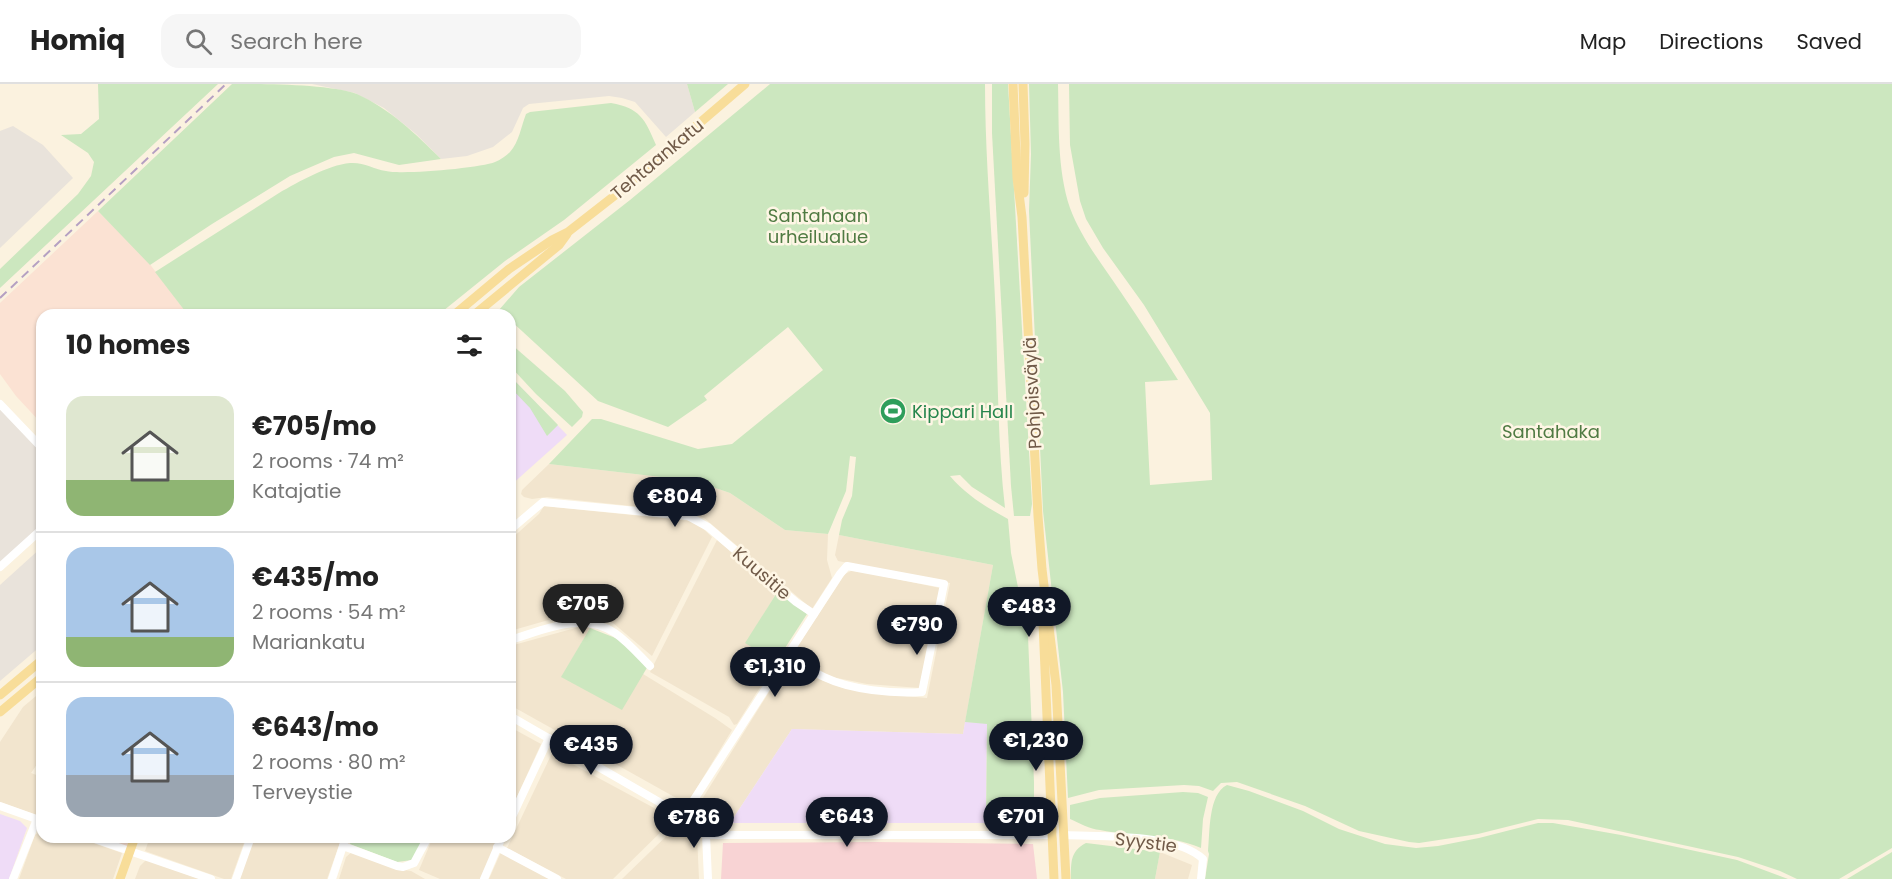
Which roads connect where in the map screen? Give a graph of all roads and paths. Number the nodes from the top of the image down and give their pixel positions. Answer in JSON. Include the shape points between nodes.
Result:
{"nodes":[{"id":1,"x":745,"y":84,"type":"edge"},
{"id":2,"x":1012,"y":84,"type":"edge"},
{"id":3,"x":1023,"y":84,"type":"edge"},
{"id":4,"x":1022,"y":217,"type":"junction"},
{"id":5,"x":568,"y":232,"type":"junction"},
{"id":6,"x":461,"y":309,"type":"edge"},
{"id":7,"x":481,"y":309,"type":"edge"},
{"id":8,"x":0,"y":404,"type":"edge"},
{"id":9,"x":36,"y":442,"type":"edge"},
{"id":10,"x":516,"y":525,"type":"edge"},
{"id":11,"x":36,"y":534,"type":"edge"},
{"id":12,"x":0,"y":567,"type":"edge"},
{"id":13,"x":1042,"y":569,"type":"junction"},
{"id":14,"x":814,"y":614,"type":"junction"},
{"id":15,"x":516,"y":638,"type":"edge"},
{"id":16,"x":789,"y":653,"type":"junction"},
{"id":17,"x":36,"y":665,"type":"edge"},
{"id":18,"x":650,"y":666,"type":"dead end"},
{"id":19,"x":36,"y":682,"type":"edge"},
{"id":20,"x":0,"y":695,"type":"edge"},
{"id":21,"x":0,"y":712,"type":"edge"},
{"id":22,"x":516,"y":719,"type":"edge"},
{"id":23,"x":549,"y":738,"type":"junction"},
{"id":24,"x":0,"y":806,"type":"edge"},
{"id":25,"x":516,"y":807,"type":"edge"},
{"id":26,"x":684,"y":815,"type":"junction"},
{"id":27,"x":36,"y":819,"type":"edge"},
{"id":28,"x":36,"y":827,"type":"edge"},
{"id":29,"x":706,"y":835,"type":"junction"},
{"id":30,"x":1053,"y":835,"type":"junction"},
{"id":31,"x":1065,"y":835,"type":"junction"},
{"id":32,"x":107,"y":843,"type":"edge"},
{"id":33,"x":133,"y":843,"type":"edge"},
{"id":34,"x":248,"y":843,"type":"edge"},
{"id":35,"x":344,"y":843,"type":"edge"},
{"id":36,"x":425,"y":843,"type":"edge"},
{"id":37,"x":499,"y":843,"type":"edge"},
{"id":38,"x":343,"y":846,"type":"junction"},
{"id":39,"x":497,"y":847,"type":"junction"},
{"id":40,"x":130,"y":851,"type":"junction"},
{"id":41,"x":14,"y":879,"type":"edge"},
{"id":42,"x":120,"y":879,"type":"edge"},
{"id":43,"x":211,"y":879,"type":"edge"},
{"id":44,"x":236,"y":879,"type":"edge"},
{"id":45,"x":332,"y":879,"type":"edge"},
{"id":46,"x":484,"y":879,"type":"edge"},
{"id":47,"x":557,"y":879,"type":"edge"},
{"id":48,"x":708,"y":879,"type":"edge"},
{"id":49,"x":1054,"y":879,"type":"edge"},
{"id":50,"x":1066,"y":879,"type":"edge"},
{"id":51,"x":1201,"y":879,"type":"edge"}],
"edges":[{"from":1,"to":5,"type":"main road","name":"Tehtaankatu"},
{"from":2,"to":4,"type":"main road","name":"Pohjoisväylä"},
{"from":3,"to":4,"type":"main road","name":"Pohjoisväylä"},
{"from":4,"to":13,"type":"main road","name":"Pohjoisväylä"},
{"from":5,"to":6,"type":"main road","name":"Tehtaankatu","via":[[509,270]]},
{"from":5,"to":7,"type":"main road","name":"Tehtaankatu","via":[[559,245]]},
{"from":8,"to":9,"type":"street"},
{"from":10,"to":14,"type":"street","name":"Kuusitie","via":[[543,502],[688,516],[718,534]]},
{"from":11,"to":12,"type":"street"},
{"from":13,"to":30,"type":"main road","name":"Pohjoisväylä","via":[[1041,622]]},
{"from":13,"to":31,"type":"main road","name":"Pohjoisväylä","via":[[1056,685]]},
{"from":14,"to":16,"type":"street"},
{"from":14,"to":16,"type":"street","via":[[847,566],[944,584],[922,692],[894,692],[832,681]]},
{"from":15,"to":18,"type":"street","via":[[584,622],[614,632]]},
{"from":16,"to":26,"type":"street"},
{"from":17,"to":20,"type":"main road"},
{"from":19,"to":21,"type":"main road"},
{"from":22,"to":23,"type":"street"},
{"from":23,"to":25,"type":"street"},
{"from":23,"to":26,"type":"street"},
{"from":24,"to":27,"type":"street"},
{"from":26,"to":29,"type":"street"},
{"from":28,"to":41,"type":"street"},
{"from":29,"to":30,"type":"street"},
{"from":29,"to":48,"type":"street"},
{"from":30,"to":31,"type":"main road"},
{"from":30,"to":49,"type":"main road","name":"Pohjoisväylä"},
{"from":31,"to":50,"type":"main road","name":"Pohjoisväylä"},
{"from":31,"to":51,"type":"street","name":"Syystie","via":[[1183,846],[1203,859]]},
{"from":32,"to":40,"type":"street"},
{"from":33,"to":40,"type":"main road"},
{"from":34,"to":44,"type":"street"},
{"from":35,"to":38,"type":"street"},
{"from":36,"to":38,"type":"street","via":[[414,863],[403,867]]},
{"from":37,"to":39,"type":"street"},
{"from":38,"to":45,"type":"street"},
{"from":39,"to":46,"type":"street"},
{"from":39,"to":47,"type":"street"},
{"from":40,"to":42,"type":"main road"},
{"from":40,"to":43,"type":"street"}]}
